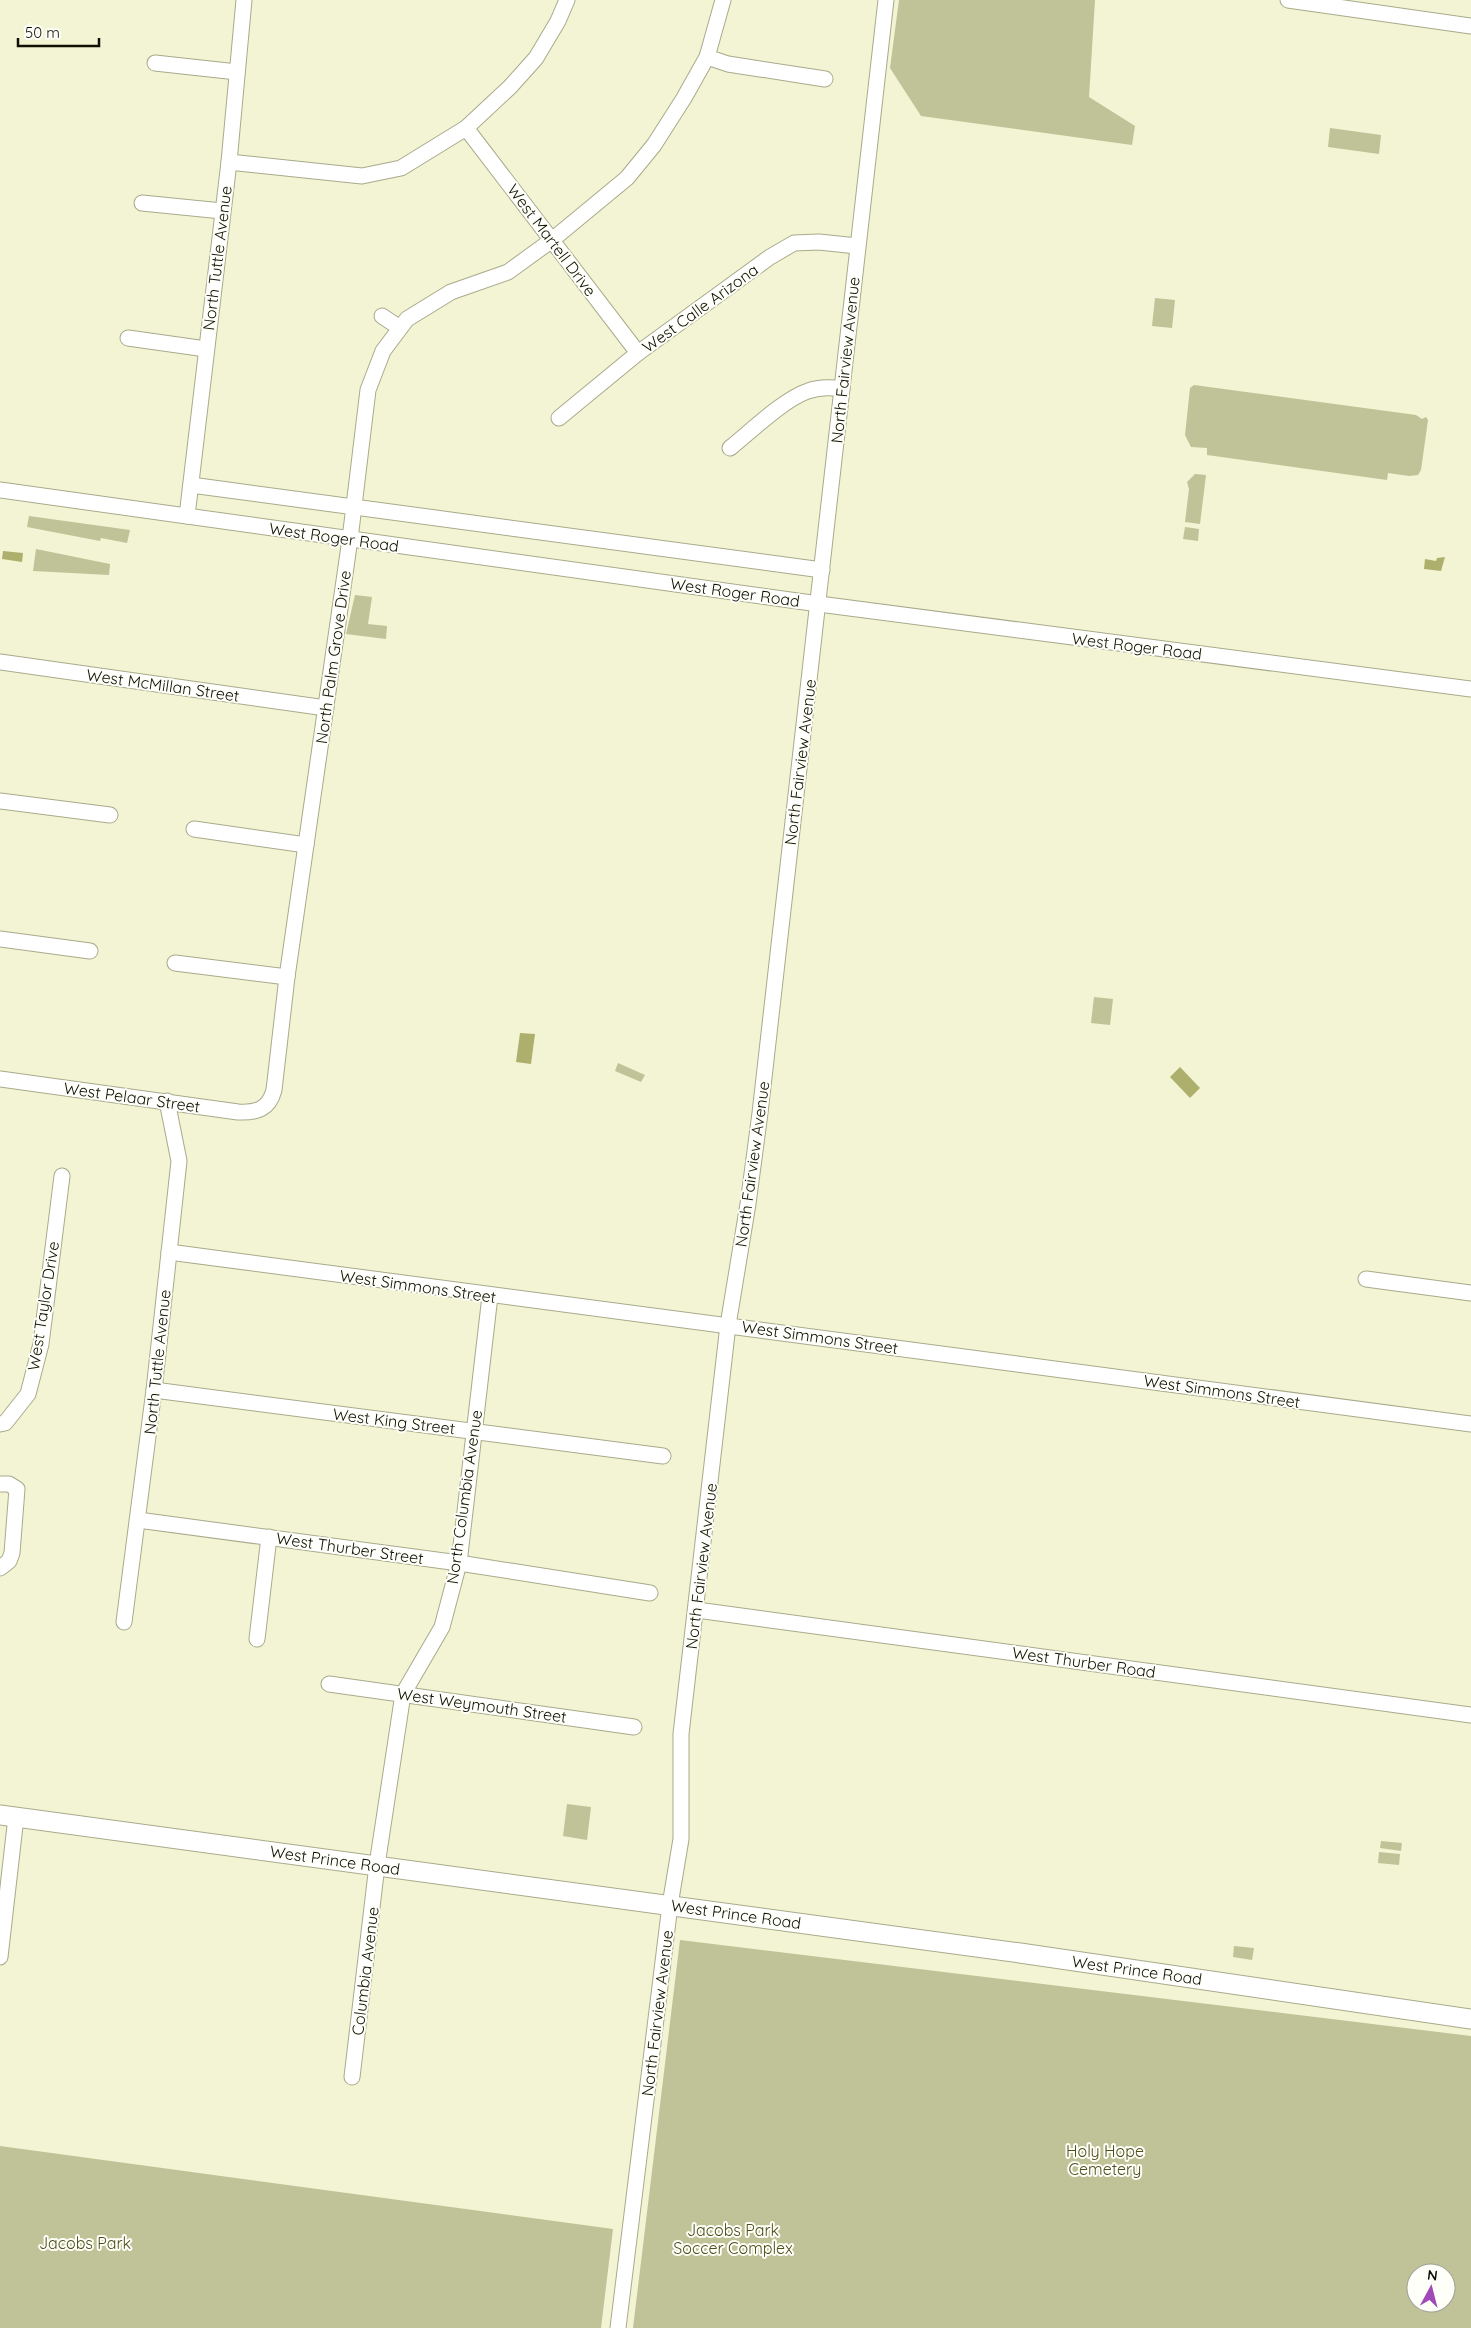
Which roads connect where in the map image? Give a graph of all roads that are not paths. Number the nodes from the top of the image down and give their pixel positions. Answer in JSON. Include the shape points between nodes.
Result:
{"nodes":[{"id":1,"x":244,"y":0,"type":"edge"},
{"id":2,"x":567,"y":0,"type":"edge"},
{"id":3,"x":723,"y":0,"type":"edge"},
{"id":4,"x":886,"y":0,"type":"edge"},
{"id":5,"x":1294,"y":0,"type":"edge"},
{"id":6,"x":1471,"y":26,"type":"edge"},
{"id":7,"x":707,"y":57,"type":"junction"},
{"id":8,"x":155,"y":63,"type":"dead end"},
{"id":9,"x":237,"y":72,"type":"junction"},
{"id":10,"x":825,"y":79,"type":"dead end"},
{"id":11,"x":466,"y":128,"type":"junction"},
{"id":12,"x":228,"y":162,"type":"junction"},
{"id":13,"x":142,"y":203,"type":"dead end"},
{"id":14,"x":222,"y":211,"type":"junction"},
{"id":15,"x":552,"y":240,"type":"junction"},
{"id":16,"x":858,"y":246,"type":"junction"},
{"id":17,"x":382,"y":316,"type":"dead end"},
{"id":18,"x":400,"y":328,"type":"junction"},
{"id":19,"x":128,"y":338,"type":"dead end"},
{"id":20,"x":206,"y":349,"type":"junction"},
{"id":21,"x":638,"y":353,"type":"junction"},
{"id":22,"x":842,"y":389,"type":"junction"},
{"id":23,"x":559,"y":418,"type":"dead end"},
{"id":24,"x":730,"y":448,"type":"dead end"},
{"id":25,"x":191,"y":485,"type":"junction"},
{"id":26,"x":0,"y":490,"type":"edge"},
{"id":27,"x":354,"y":507,"type":"junction"},
{"id":28,"x":187,"y":516,"type":"junction"},
{"id":29,"x":350,"y":539,"type":"junction"},
{"id":30,"x":822,"y":570,"type":"junction"},
{"id":31,"x":819,"y":604,"type":"junction"},
{"id":32,"x":0,"y":662,"type":"edge"},
{"id":33,"x":1471,"y":690,"type":"edge"},
{"id":34,"x":326,"y":708,"type":"junction"},
{"id":35,"x":0,"y":801,"type":"edge"},
{"id":36,"x":110,"y":815,"type":"dead end"},
{"id":37,"x":194,"y":830,"type":"dead end"},
{"id":38,"x":306,"y":845,"type":"junction"},
{"id":39,"x":0,"y":939,"type":"edge"},
{"id":40,"x":90,"y":951,"type":"dead end"},
{"id":41,"x":175,"y":963,"type":"dead end"},
{"id":42,"x":287,"y":977,"type":"junction"},
{"id":43,"x":0,"y":1079,"type":"edge"},
{"id":44,"x":167,"y":1101,"type":"junction"},
{"id":45,"x":268,"y":1111,"type":"joint"},
{"id":46,"x":62,"y":1176,"type":"dead end"},
{"id":47,"x":169,"y":1252,"type":"junction"},
{"id":48,"x":1366,"y":1279,"type":"dead end"},
{"id":49,"x":1471,"y":1293,"type":"edge"},
{"id":50,"x":490,"y":1296,"type":"junction"},
{"id":51,"x":728,"y":1325,"type":"junction"},
{"id":52,"x":154,"y":1390,"type":"junction"},
{"id":53,"x":0,"y":1424,"type":"edge"},
{"id":54,"x":1471,"y":1424,"type":"edge"},
{"id":55,"x":474,"y":1431,"type":"junction"},
{"id":56,"x":663,"y":1456,"type":"dead end"},
{"id":57,"x":0,"y":1484,"type":"edge"},
{"id":58,"x":138,"y":1520,"type":"junction"},
{"id":59,"x":269,"y":1537,"type":"junction"},
{"id":60,"x":459,"y":1563,"type":"junction"},
{"id":61,"x":0,"y":1568,"type":"edge"},
{"id":62,"x":650,"y":1593,"type":"dead end"},
{"id":63,"x":696,"y":1610,"type":"junction"},
{"id":64,"x":124,"y":1622,"type":"dead end"},
{"id":65,"x":257,"y":1639,"type":"dead end"},
{"id":66,"x":329,"y":1684,"type":"dead end"},
{"id":67,"x":403,"y":1694,"type":"junction"},
{"id":68,"x":1471,"y":1714,"type":"edge"},
{"id":69,"x":634,"y":1727,"type":"dead end"},
{"id":70,"x":8,"y":1816,"type":"edge"},
{"id":71,"x":377,"y":1865,"type":"junction"},
{"id":72,"x":670,"y":1905,"type":"junction"},
{"id":73,"x":0,"y":1957,"type":"edge"},
{"id":74,"x":1471,"y":2019,"type":"edge"},
{"id":75,"x":352,"y":2077,"type":"dead end"},
{"id":76,"x":618,"y":2328,"type":"edge"}],
"edges":[{"from":1,"to":9,"type":"street","name":"North Tuttle Avenue"},
{"from":2,"to":11,"type":"street","via":[[536,58]]},
{"from":3,"to":7,"type":"street","name":"North Palm Grove Drive"},
{"from":4,"to":16,"type":"street","name":"North Fairview Avenue"},
{"from":5,"to":6,"type":"street"},
{"from":7,"to":10,"type":"street","via":[[728,64]]},
{"from":7,"to":15,"type":"street","name":"North Palm Grove Drive","via":[[654,145],[627,178]]},
{"from":8,"to":9,"type":"street"},
{"from":9,"to":12,"type":"street","name":"North Tuttle Avenue"},
{"from":11,"to":12,"type":"street","via":[[401,168],[362,176]]},
{"from":11,"to":15,"type":"street","name":"West Martell Drive"},
{"from":12,"to":14,"type":"street","name":"North Tuttle Avenue"},
{"from":13,"to":14,"type":"street"},
{"from":14,"to":20,"type":"street","name":"North Tuttle Avenue"},
{"from":15,"to":18,"type":"street","name":"North Palm Grove Drive","via":[[508,272],[451,292],[407,319]]},
{"from":15,"to":21,"type":"street","name":"West Martell Drive"},
{"from":16,"to":21,"type":"street","name":"West Calle Arizona","via":[[794,243]]},
{"from":16,"to":22,"type":"street","name":"North Fairview Avenue"},
{"from":17,"to":18,"type":"street"},
{"from":18,"to":27,"type":"street","name":"North Palm Grove Drive","via":[[383,351],[368,390]]},
{"from":19,"to":20,"type":"street"},
{"from":20,"to":25,"type":"street","name":"North Tuttle Avenue"},
{"from":21,"to":23,"type":"street","name":"West Calle Arizona"},
{"from":22,"to":24,"type":"street","via":[[826,387],[807,391]]},
{"from":22,"to":30,"type":"street","name":"North Fairview Avenue"},
{"from":25,"to":27,"type":"street","name":"West Roger Road"},
{"from":25,"to":28,"type":"street","name":"North Tuttle Avenue"},
{"from":26,"to":28,"type":"street","name":"West Roger Road"},
{"from":27,"to":29,"type":"street","name":"North Palm Grove Drive"},
{"from":27,"to":30,"type":"street","name":"West Roger Road"},
{"from":28,"to":29,"type":"street","name":"West Roger Road"},
{"from":29,"to":31,"type":"street","name":"West Roger Road"},
{"from":29,"to":34,"type":"street","name":"North Palm Grove Drive"},
{"from":30,"to":31,"type":"street","name":"North Fairview Avenue"},
{"from":31,"to":33,"type":"street","name":"West Roger Road"},
{"from":31,"to":51,"type":"street","name":"North Fairview Avenue","via":[[759,1122]]},
{"from":32,"to":34,"type":"street","name":"West McMillan Street"},
{"from":34,"to":38,"type":"street","name":"North Palm Grove Drive"},
{"from":35,"to":36,"type":"street"},
{"from":37,"to":38,"type":"street"},
{"from":38,"to":42,"type":"street","name":"North Palm Grove Drive"},
{"from":39,"to":40,"type":"street"},
{"from":41,"to":42,"type":"street"},
{"from":42,"to":45,"type":"street","name":"North Palm Grove Drive","via":[[274,1090]]},
{"from":43,"to":44,"type":"street","name":"West Pelaar Street"},
{"from":44,"to":45,"type":"street","name":"West Pelaar Street","via":[[248,1112]]},
{"from":44,"to":47,"type":"street","name":"North Tuttle Avenue","via":[[179,1161]]},
{"from":46,"to":53,"type":"street","name":"West Taylor Drive","via":[[41,1344],[28,1394],[5,1423]]},
{"from":47,"to":50,"type":"street","name":"West Simmons Street"},
{"from":47,"to":52,"type":"street","name":"North Tuttle Avenue"},
{"from":48,"to":49,"type":"street"},
{"from":50,"to":51,"type":"street","name":"West Simmons Street"},
{"from":50,"to":55,"type":"street","name":"North Columbia Avenue"},
{"from":51,"to":54,"type":"street","name":"West Simmons Street"},
{"from":51,"to":63,"type":"street","name":"North Fairview Avenue"},
{"from":52,"to":55,"type":"street","name":"West King Street"},
{"from":52,"to":58,"type":"street","name":"North Tuttle Avenue"},
{"from":55,"to":56,"type":"street","name":"West King Street"},
{"from":55,"to":60,"type":"street","name":"North Columbia Avenue"},
{"from":57,"to":61,"type":"street","via":[[10,1484],[17,1489],[12,1553],[9,1562]]},
{"from":58,"to":59,"type":"street","name":"West Thurber Street"},
{"from":58,"to":64,"type":"street","name":"North Tuttle Avenue"},
{"from":59,"to":60,"type":"street","name":"West Thurber Street"},
{"from":59,"to":65,"type":"street"},
{"from":60,"to":62,"type":"street","name":"West Thurber Street"},
{"from":60,"to":67,"type":"street","name":"North Columbia Avenue","via":[[442,1627]]},
{"from":63,"to":68,"type":"street","name":"West Thurber Road"},
{"from":63,"to":72,"type":"street","name":"North Fairview Avenue","via":[[681,1734],[681,1839]]},
{"from":66,"to":67,"type":"street","name":"West Weymouth Street"},
{"from":67,"to":69,"type":"street","name":"West Weymouth Street"},
{"from":67,"to":71,"type":"street","name":"North Columbia Avenue"},
{"from":70,"to":71,"type":"main road","name":"West Prince Road"},
{"from":70,"to":73,"type":"street"},
{"from":71,"to":72,"type":"main road","name":"West Prince Road"},
{"from":71,"to":75,"type":"street","name":"Columbia Avenue"},
{"from":72,"to":74,"type":"main road","name":"West Prince Road"},
{"from":72,"to":76,"type":"street","name":"North Fairview Avenue"}]}
